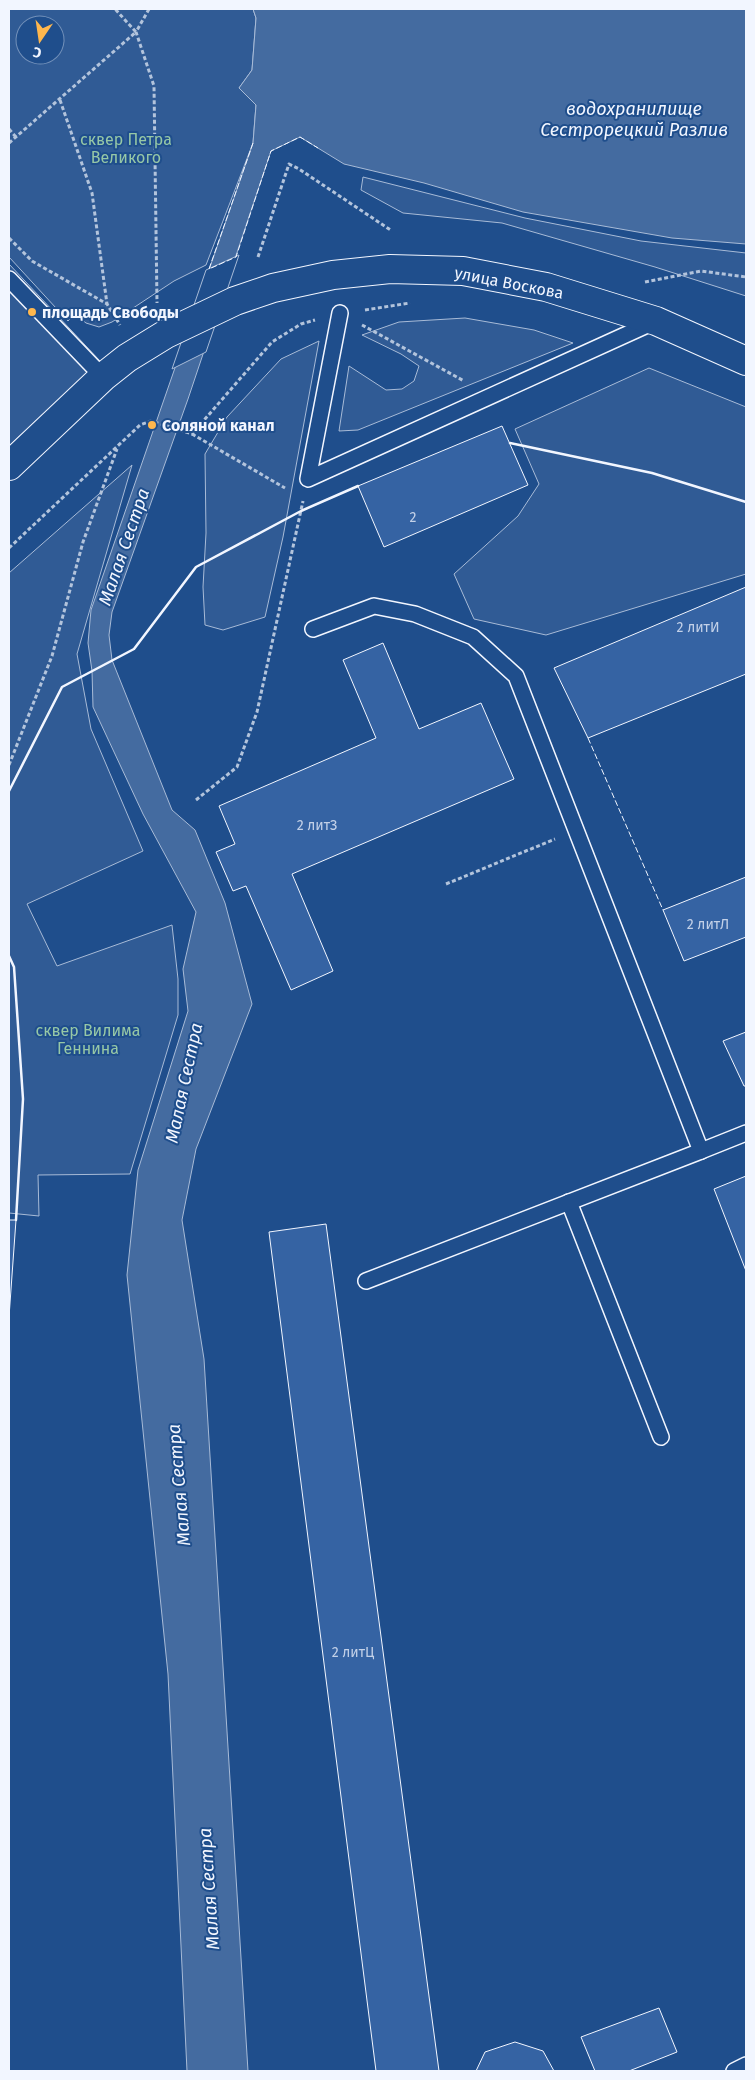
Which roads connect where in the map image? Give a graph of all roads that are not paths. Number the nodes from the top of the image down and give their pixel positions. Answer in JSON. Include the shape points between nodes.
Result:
{"nodes":[{"id":1,"x":9,"y":279,"type":"edge"},
{"id":2,"x":340,"y":314,"type":"road end"},
{"id":3,"x":656,"y":321,"type":"junction"},
{"id":4,"x":746,"y":361,"type":"edge"},
{"id":5,"x":103,"y":378,"type":"junction"},
{"id":6,"x":9,"y":466,"type":"edge"},
{"id":7,"x":313,"y":629,"type":"dead end"},
{"id":8,"x":746,"y":1133,"type":"edge"},
{"id":9,"x":701,"y":1151,"type":"junction"},
{"id":10,"x":569,"y":1202,"type":"junction"},
{"id":11,"x":366,"y":1281,"type":"dead end"},
{"id":12,"x":661,"y":1437,"type":"dead end"},
{"id":13,"x":746,"y":2065,"type":"edge"},
{"id":14,"x":734,"y":2071,"type":"edge"}],
"edges":[{"from":1,"to":5,"type":"lane"},
{"from":2,"to":3,"type":"lane","via":[[308,479]]},
{"from":3,"to":4,"type":"main road","name":"улица Воскова"},
{"from":3,"to":5,"type":"main road","name":"улица Воскова","via":[[546,287],[463,271],[390,269],[333,275],[273,288],[235,301],[166,334],[127,358]]},
{"from":5,"to":6,"type":"main road"},
{"from":7,"to":9,"type":"lane","via":[[374,606],[415,614],[473,636],[516,676]]},
{"from":8,"to":9,"type":"lane"},
{"from":9,"to":10,"type":"lane"},
{"from":10,"to":11,"type":"lane"},
{"from":10,"to":12,"type":"lane"},
{"from":13,"to":14,"type":"lane"}]}
